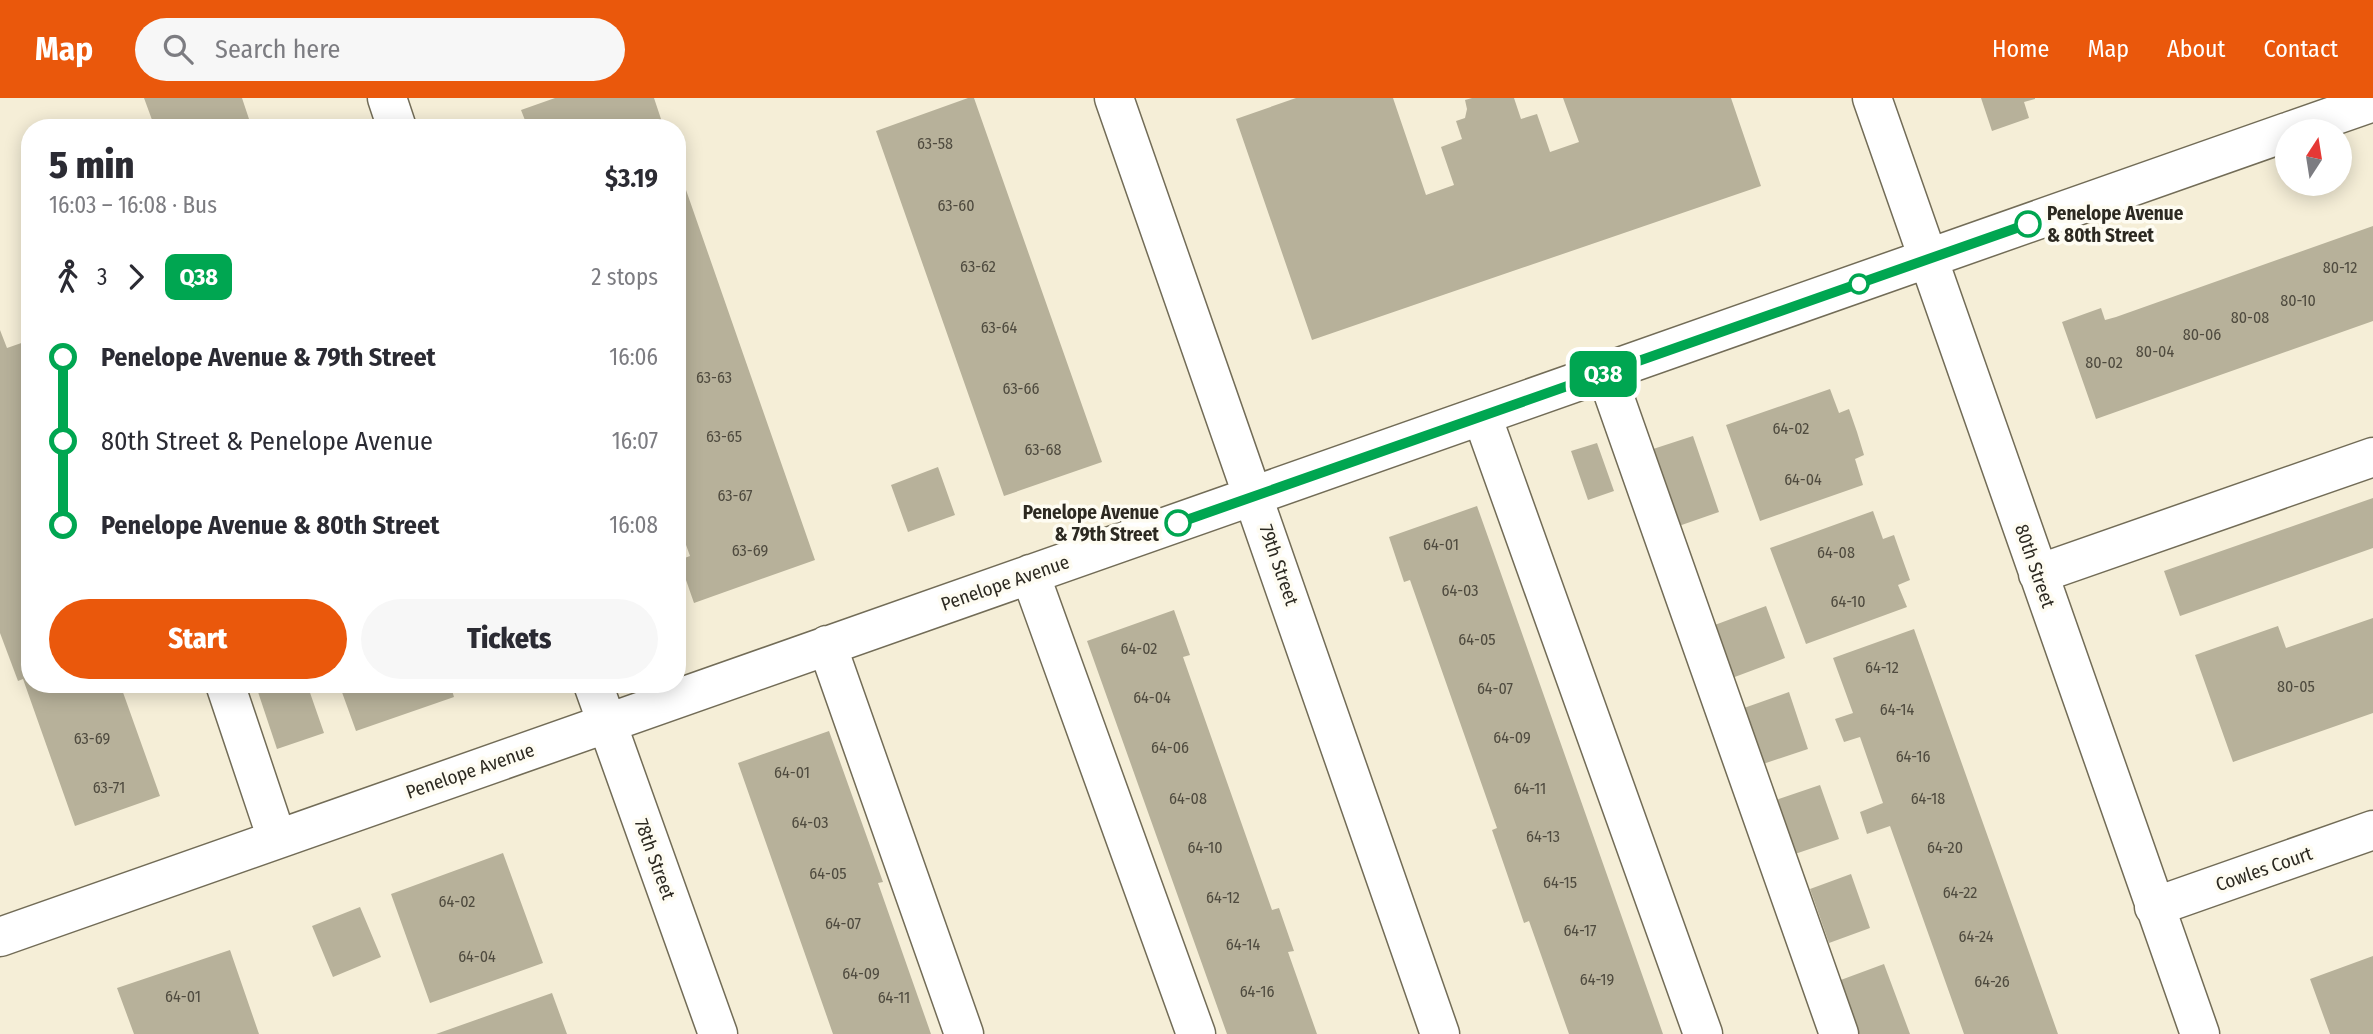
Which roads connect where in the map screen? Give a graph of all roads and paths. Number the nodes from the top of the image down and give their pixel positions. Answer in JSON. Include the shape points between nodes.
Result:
{"nodes":[{"id":1,"x":387,"y":98,"type":"edge"},
{"id":2,"x":1115,"y":98,"type":"edge"},
{"id":3,"x":1872,"y":98,"type":"edge"},
{"id":4,"x":2373,"y":102,"type":"edge"},
{"id":5,"x":394,"y":119,"type":"edge"},
{"id":6,"x":2325,"y":119,"type":"edge"},
{"id":7,"x":2275,"y":137,"type":"edge"},
{"id":8,"x":1929,"y":259,"type":"junction"},
{"id":9,"x":1606,"y":373,"type":"junction"},
{"id":10,"x":1482,"y":416,"type":"junction"},
{"id":11,"x":2373,"y":457,"type":"edge"},
{"id":12,"x":1255,"y":496,"type":"junction"},
{"id":13,"x":1030,"y":574,"type":"junction"},
{"id":14,"x":2038,"y":574,"type":"junction"},
{"id":15,"x":827,"y":645,"type":"junction"},
{"id":16,"x":228,"y":693,"type":"edge"},
{"id":17,"x":596,"y":693,"type":"edge"},
{"id":18,"x":606,"y":723,"type":"junction"},
{"id":19,"x":2373,"y":830,"type":"edge"},
{"id":20,"x":277,"y":839,"type":"junction"},
{"id":21,"x":2154,"y":907,"type":"junction"},
{"id":22,"x":0,"y":937,"type":"edge"},
{"id":23,"x":718,"y":1034,"type":"edge"},
{"id":24,"x":964,"y":1034,"type":"edge"},
{"id":25,"x":1196,"y":1034,"type":"edge"},
{"id":26,"x":1440,"y":1034,"type":"edge"},
{"id":27,"x":1703,"y":1034,"type":"edge"},
{"id":28,"x":1839,"y":1034,"type":"edge"},
{"id":29,"x":2200,"y":1034,"type":"edge"}],
"edges":[{"from":1,"to":5,"type":"street"},
{"from":2,"to":12,"type":"street","name":"79th Street"},
{"from":3,"to":8,"type":"street","name":"80th Street"},
{"from":4,"to":6,"type":"street","name":"Penelope Avenue"},
{"from":7,"to":8,"type":"street","name":"Penelope Avenue"},
{"from":8,"to":9,"type":"street","name":"Penelope Avenue"},
{"from":8,"to":14,"type":"street","name":"80th Street"},
{"from":9,"to":10,"type":"street","name":"Penelope Avenue"},
{"from":9,"to":28,"type":"street"},
{"from":10,"to":12,"type":"street","name":"Penelope Avenue"},
{"from":10,"to":27,"type":"street"},
{"from":11,"to":14,"type":"street"},
{"from":12,"to":13,"type":"street","name":"Penelope Avenue"},
{"from":12,"to":26,"type":"street","name":"79th Street"},
{"from":13,"to":15,"type":"street","name":"Penelope Avenue"},
{"from":13,"to":25,"type":"street"},
{"from":14,"to":21,"type":"street","name":"80th Street"},
{"from":15,"to":18,"type":"street","name":"Penelope Avenue"},
{"from":15,"to":24,"type":"street"},
{"from":16,"to":20,"type":"street"},
{"from":17,"to":18,"type":"street","name":"78th Street"},
{"from":18,"to":20,"type":"street","name":"Penelope Avenue"},
{"from":18,"to":23,"type":"street","name":"78th Street"},
{"from":19,"to":21,"type":"street","name":"Cowles Court"},
{"from":20,"to":22,"type":"street","name":"Penelope Avenue"},
{"from":21,"to":29,"type":"street","name":"80th Street"}]}
